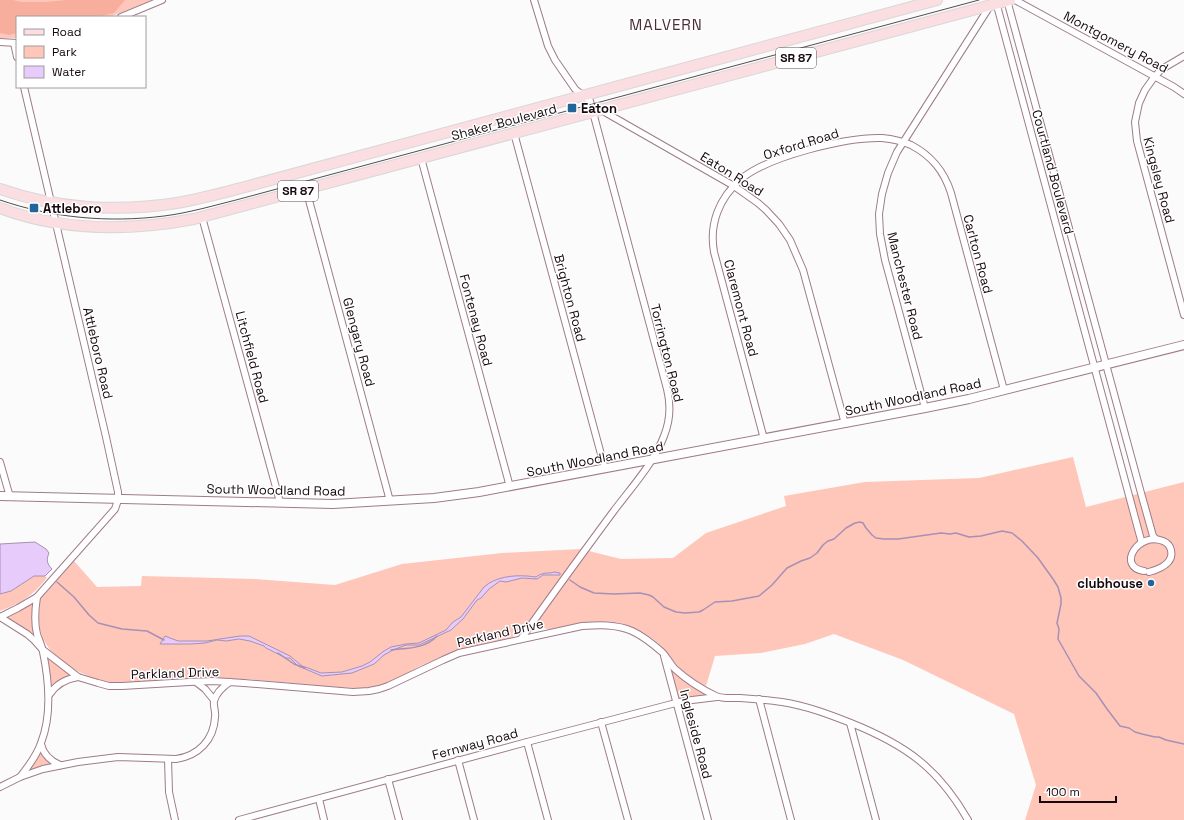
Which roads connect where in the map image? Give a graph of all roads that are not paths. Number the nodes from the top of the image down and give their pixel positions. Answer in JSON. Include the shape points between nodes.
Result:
{"nodes":[{"id":1,"x":162,"y":0,"type":"edge"},
{"id":2,"x":534,"y":0,"type":"edge"},
{"id":3,"x":937,"y":0,"type":"edge"},
{"id":4,"x":1010,"y":0,"type":"edge"},
{"id":5,"x":994,"y":3,"type":"edge"},
{"id":6,"x":123,"y":16,"type":"edge"},
{"id":7,"x":1015,"y":30,"type":"junction"},
{"id":8,"x":1004,"y":33,"type":"junction"},
{"id":9,"x":0,"y":42,"type":"edge"},
{"id":10,"x":15,"y":43,"type":"edge"},
{"id":11,"x":1184,"y":56,"type":"edge"},
{"id":12,"x":1155,"y":76,"type":"junction"},
{"id":13,"x":24,"y":88,"type":"edge"},
{"id":14,"x":1184,"y":94,"type":"edge"},
{"id":15,"x":583,"y":95,"type":"junction"},
{"id":16,"x":595,"y":109,"type":"junction"},
{"id":17,"x":514,"y":133,"type":"junction"},
{"id":18,"x":903,"y":142,"type":"junction"},
{"id":19,"x":420,"y":158,"type":"junction"},
{"id":20,"x":734,"y":186,"type":"junction"},
{"id":21,"x":0,"y":189,"type":"edge"},
{"id":22,"x":306,"y":189,"type":"junction"},
{"id":23,"x":51,"y":202,"type":"junction"},
{"id":24,"x":1063,"y":204,"type":"junction"},
{"id":25,"x":0,"y":208,"type":"edge"},
{"id":26,"x":1052,"y":208,"type":"junction"},
{"id":27,"x":202,"y":217,"type":"junction"},
{"id":28,"x":56,"y":222,"type":"junction"},
{"id":29,"x":1184,"y":315,"type":"edge"},
{"id":30,"x":1184,"y":345,"type":"edge"},
{"id":31,"x":1101,"y":347,"type":"junction"},
{"id":32,"x":1090,"y":350,"type":"junction"},
{"id":33,"x":1106,"y":365,"type":"junction"},
{"id":34,"x":1095,"y":368,"type":"junction"},
{"id":35,"x":1004,"y":390,"type":"junction"},
{"id":36,"x":925,"y":408,"type":"junction"},
{"id":37,"x":845,"y":424,"type":"junction"},
{"id":38,"x":764,"y":439,"type":"junction"},
{"id":39,"x":652,"y":460,"type":"junction"},
{"id":40,"x":0,"y":462,"type":"edge"},
{"id":41,"x":604,"y":469,"type":"junction"},
{"id":42,"x":510,"y":487,"type":"junction"},
{"id":43,"x":1140,"y":490,"type":"junction"},
{"id":44,"x":1128,"y":492,"type":"junction"},
{"id":45,"x":0,"y":496,"type":"edge"},
{"id":46,"x":10,"y":497,"type":"junction"},
{"id":47,"x":118,"y":500,"type":"junction"},
{"id":48,"x":390,"y":501,"type":"junction"},
{"id":49,"x":280,"y":502,"type":"junction"},
{"id":50,"x":1156,"y":539,"type":"junction"},
{"id":51,"x":1141,"y":543,"type":"junction"},
{"id":52,"x":37,"y":598,"type":"junction"},
{"id":53,"x":0,"y":616,"type":"edge"},
{"id":54,"x":521,"y":639,"type":"junction"},
{"id":55,"x":43,"y":650,"type":"junction"},
{"id":56,"x":663,"y":653,"type":"junction"},
{"id":57,"x":78,"y":677,"type":"junction"},
{"id":58,"x":195,"y":682,"type":"junction"},
{"id":59,"x":230,"y":682,"type":"junction"},
{"id":60,"x":49,"y":696,"type":"junction"},
{"id":61,"x":718,"y":697,"type":"junction"},
{"id":62,"x":759,"y":699,"type":"junction"},
{"id":63,"x":214,"y":700,"type":"junction"},
{"id":64,"x":676,"y":702,"type":"junction"},
{"id":65,"x":601,"y":722,"type":"junction"},
{"id":66,"x":850,"y":723,"type":"junction"},
{"id":67,"x":527,"y":742,"type":"junction"},
{"id":68,"x":41,"y":744,"type":"junction"},
{"id":69,"x":168,"y":760,"type":"junction"},
{"id":70,"x":458,"y":760,"type":"junction"},
{"id":71,"x":60,"y":765,"type":"junction"},
{"id":72,"x":20,"y":777,"type":"junction"},
{"id":73,"x":388,"y":779,"type":"junction"},
{"id":74,"x":0,"y":788,"type":"edge"},
{"id":75,"x":319,"y":799,"type":"junction"},
{"id":76,"x":249,"y":819,"type":"edge"},
{"id":77,"x":176,"y":820,"type":"edge"},
{"id":78,"x":238,"y":820,"type":"edge"},
{"id":79,"x":324,"y":820,"type":"edge"},
{"id":80,"x":399,"y":820,"type":"edge"},
{"id":81,"x":474,"y":820,"type":"edge"},
{"id":82,"x":548,"y":820,"type":"edge"},
{"id":83,"x":628,"y":820,"type":"edge"},
{"id":84,"x":708,"y":820,"type":"edge"},
{"id":85,"x":791,"y":820,"type":"edge"},
{"id":86,"x":876,"y":820,"type":"edge"},
{"id":87,"x":968,"y":820,"type":"edge"}],
"edges":[{"from":1,"to":6,"type":"street"},
{"from":2,"to":15,"type":"street","name":"Eaton Road","via":[[555,60],[575,89]]},
{"from":3,"to":15,"type":"main road","name":"Shaker Boulevard","number":"SR 87"},
{"from":4,"to":5,"type":"main road","name":"Shaker Boulevard","number":"SR 87"},
{"from":4,"to":7,"type":"street","name":"Courtland Boulevard"},
{"from":4,"to":12,"type":"street","name":"Montgomery Road"},
{"from":5,"to":8,"type":"street","name":"Courtland Boulevard"},
{"from":5,"to":16,"type":"main road","name":"Shaker Boulevard","number":"SR 87"},
{"from":5,"to":18,"type":"street","name":"Manchester Road"},
{"from":7,"to":8,"type":"street"},
{"from":7,"to":24,"type":"street","name":"Courtland Boulevard"},
{"from":8,"to":26,"type":"street","name":"Courtland Boulevard"},
{"from":9,"to":10,"type":"street"},
{"from":11,"to":12,"type":"street","name":"Kingsley Road"},
{"from":12,"to":14,"type":"street","name":"Montgomery Road"},
{"from":12,"to":29,"type":"street","name":"Kingsley Road","via":[[1139,103],[1135,127]]},
{"from":13,"to":23,"type":"street","name":"Attleboro Road"},
{"from":15,"to":16,"type":"street","name":"Eaton Road"},
{"from":15,"to":23,"type":"main road","name":"Shaker Boulevard","number":"SR 87","via":[[182,202],[114,208]]},
{"from":16,"to":17,"type":"main road","name":"Shaker Boulevard","number":"SR 87"},
{"from":16,"to":20,"type":"street","name":"Eaton Road"},
{"from":16,"to":39,"type":"street","name":"Torrington Road","via":[[668,395],[670,408],[666,431]]},
{"from":17,"to":19,"type":"main road","name":"Shaker Boulevard","number":"SR 87"},
{"from":17,"to":41,"type":"street","name":"Brighton Road"},
{"from":18,"to":20,"type":"street","name":"Oxford Road","via":[[874,138],[817,148],[764,166]]},
{"from":18,"to":35,"type":"street","name":"Carlton Road","via":[[916,148],[935,163],[949,187]]},
{"from":18,"to":36,"type":"street","name":"Manchester Road","via":[[884,184],[879,228],[885,260]]},
{"from":19,"to":22,"type":"main road","name":"Shaker Boulevard","number":"SR 87"},
{"from":19,"to":42,"type":"street","name":"Fontenay Road"},
{"from":20,"to":37,"type":"street","name":"Eaton Road","via":[[773,217],[795,250],[806,281]]},
{"from":20,"to":38,"type":"street","name":"Claremont Road","via":[[715,219],[713,244]]},
{"from":21,"to":23,"type":"main road","name":"Shaker Boulevard","number":"SR 87"},
{"from":22,"to":27,"type":"main road","name":"Shaker Boulevard","number":"SR 87"},
{"from":22,"to":48,"type":"street","name":"Glengary Road"},
{"from":23,"to":28,"type":"street","name":"Attleboro Road"},
{"from":24,"to":26,"type":"street"},
{"from":24,"to":31,"type":"street","name":"Courtland Boulevard"},
{"from":25,"to":28,"type":"main road","name":"Shaker Boulevard","number":"SR 87"},
{"from":26,"to":32,"type":"street","name":"Courtland Boulevard"},
{"from":27,"to":28,"type":"main road","name":"Shaker Boulevard","number":"SR 87","via":[[127,226]]},
{"from":27,"to":49,"type":"street","name":"Litchfield Road"},
{"from":28,"to":47,"type":"street","name":"Attleboro Road","via":[[106,437]]},
{"from":30,"to":33,"type":"street","name":"South Woodland Road"},
{"from":31,"to":32,"type":"street"},
{"from":31,"to":33,"type":"street","name":"Courtland Boulevard"},
{"from":32,"to":34,"type":"street","name":"Courtland Boulevard"},
{"from":33,"to":34,"type":"street","name":"South Woodland Road"},
{"from":33,"to":43,"type":"street","name":"Courtland Boulevard"},
{"from":34,"to":35,"type":"street","name":"South Woodland Road"},
{"from":34,"to":44,"type":"street","name":"Courtland Boulevard"},
{"from":35,"to":36,"type":"street","name":"South Woodland Road"},
{"from":36,"to":37,"type":"street","name":"South Woodland Road"},
{"from":37,"to":38,"type":"street","name":"South Woodland Road"},
{"from":38,"to":39,"type":"street","name":"South Woodland Road"},
{"from":39,"to":41,"type":"street","name":"South Woodland Road"},
{"from":39,"to":54,"type":"street","name":"Torrington Road"},
{"from":40,"to":46,"type":"street"},
{"from":41,"to":42,"type":"street","name":"South Woodland Road"},
{"from":42,"to":48,"type":"street","name":"South Woodland Road","via":[[434,498]]},
{"from":43,"to":44,"type":"street"},
{"from":43,"to":50,"type":"street","name":"Courtland Boulevard"},
{"from":44,"to":51,"type":"street","name":"Courtland Boulevard"},
{"from":45,"to":46,"type":"street","name":"South Woodland Road"},
{"from":46,"to":47,"type":"street","name":"South Woodland Road"},
{"from":47,"to":49,"type":"street","name":"South Woodland Road"},
{"from":47,"to":52,"type":"street","via":[[115,509]]},
{"from":48,"to":49,"type":"street","name":"South Woodland Road","via":[[333,504]]},
{"from":50,"to":51,"type":"street"},
{"from":50,"to":51,"type":"street","via":[[1170,547],[1172,555],[1163,567],[1147,571],[1134,566],[1133,552]]},
{"from":52,"to":53,"type":"street"},
{"from":52,"to":55,"type":"street","via":[[35,622]]},
{"from":53,"to":55,"type":"street","name":"Parkland Drive","via":[[27,634]]},
{"from":54,"to":56,"type":"street","name":"Parkland Drive","via":[[599,624],[633,631]]},
{"from":54,"to":59,"type":"street","name":"Parkland Drive","via":[[459,653],[388,686],[368,691]]},
{"from":55,"to":57,"type":"street","name":"Parkland Drive"},
{"from":55,"to":60,"type":"street"},
{"from":56,"to":61,"type":"street","name":"Parkland Drive","via":[[674,668],[694,684]]},
{"from":56,"to":64,"type":"street","name":"Ingleside Road"},
{"from":57,"to":58,"type":"street","name":"Parkland Drive","via":[[122,686]]},
{"from":57,"to":60,"type":"street","via":[[61,682]]},
{"from":58,"to":59,"type":"street","name":"Parkland Drive"},
{"from":58,"to":63,"type":"street"},
{"from":59,"to":63,"type":"street"},
{"from":60,"to":68,"type":"street"},
{"from":61,"to":62,"type":"street","name":"Parkland Drive"},
{"from":61,"to":64,"type":"street","name":"Fernway Road"},
{"from":62,"to":66,"type":"street","name":"Parkland Drive","via":[[809,708]]},
{"from":62,"to":85,"type":"street"},
{"from":63,"to":69,"type":"street","via":[[215,724],[206,744],[193,755]]},
{"from":64,"to":65,"type":"street","name":"Fernway Road"},
{"from":64,"to":84,"type":"street","name":"Ingleside Road"},
{"from":65,"to":67,"type":"street","name":"Fernway Road"},
{"from":65,"to":83,"type":"street"},
{"from":66,"to":86,"type":"street"},
{"from":66,"to":87,"type":"street","name":"Parkland Drive","via":[[888,740],[921,762],[947,788]]},
{"from":67,"to":70,"type":"street","name":"Fernway Road"},
{"from":67,"to":82,"type":"street"},
{"from":68,"to":71,"type":"street","via":[[47,756]]},
{"from":68,"to":72,"type":"street"},
{"from":69,"to":71,"type":"street","via":[[118,757]]},
{"from":69,"to":77,"type":"street","via":[[169,792]]},
{"from":70,"to":73,"type":"street","name":"Fernway Road"},
{"from":70,"to":81,"type":"street"},
{"from":71,"to":72,"type":"street"},
{"from":72,"to":74,"type":"street"},
{"from":73,"to":75,"type":"street","name":"Fernway Road"},
{"from":73,"to":80,"type":"street"},
{"from":75,"to":76,"type":"street","name":"Fernway Road"},
{"from":75,"to":79,"type":"street"},
{"from":76,"to":78,"type":"street","name":"Fernway Road"}]}
